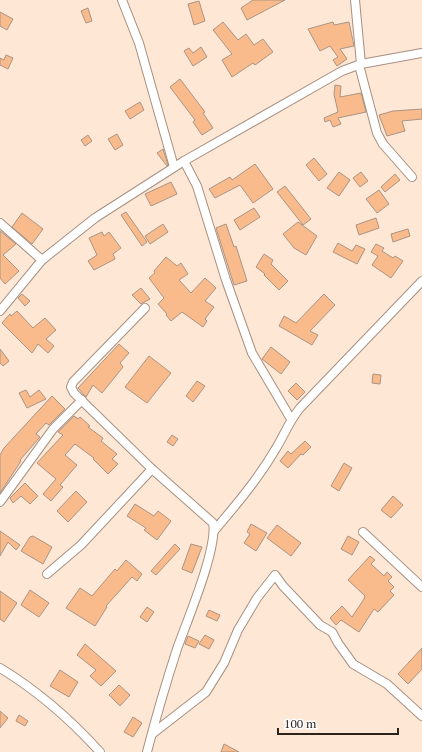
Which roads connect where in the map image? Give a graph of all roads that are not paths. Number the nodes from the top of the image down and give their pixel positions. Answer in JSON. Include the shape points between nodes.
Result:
{"nodes":[{"id":1,"x":122,"y":0,"type":"edge"},
{"id":2,"x":355,"y":0,"type":"edge"},
{"id":3,"x":422,"y":54,"type":"edge"},
{"id":4,"x":360,"y":65,"type":"junction"},
{"id":5,"x":184,"y":160,"type":"junction"},
{"id":6,"x":174,"y":167,"type":"junction"},
{"id":7,"x":412,"y":177,"type":"dead end"},
{"id":8,"x":0,"y":223,"type":"edge"},
{"id":9,"x":42,"y":260,"type":"junction"},
{"id":10,"x":422,"y":281,"type":"edge"},
{"id":11,"x":145,"y":308,"type":"dead end"},
{"id":12,"x":0,"y":311,"type":"edge"},
{"id":13,"x":82,"y":400,"type":"junction"},
{"id":14,"x":291,"y":419,"type":"junction"},
{"id":15,"x":152,"y":469,"type":"junction"},
{"id":16,"x":0,"y":502,"type":"edge"},
{"id":17,"x":214,"y":530,"type":"junction"},
{"id":18,"x":363,"y":532,"type":"dead end"},
{"id":19,"x":47,"y":574,"type":"dead end"},
{"id":20,"x":422,"y":587,"type":"edge"},
{"id":21,"x":0,"y":668,"type":"edge"},
{"id":22,"x":422,"y":716,"type":"edge"},
{"id":23,"x":152,"y":734,"type":"junction"},
{"id":24,"x":149,"y":751,"type":"edge"},
{"id":25,"x":100,"y":752,"type":"edge"}],
"edges":[{"from":1,"to":6,"type":"street","via":[[139,43]]},
{"from":2,"to":4,"type":"street"},
{"from":3,"to":4,"type":"street"},
{"from":4,"to":5,"type":"street","via":[[342,71]]},
{"from":4,"to":7,"type":"street","via":[[377,133],[383,144]]},
{"from":5,"to":6,"type":"street"},
{"from":5,"to":14,"type":"street","via":[[197,186],[252,354]]},
{"from":6,"to":9,"type":"street","via":[[95,218]]},
{"from":8,"to":9,"type":"street"},
{"from":9,"to":12,"type":"street"},
{"from":10,"to":14,"type":"street"},
{"from":11,"to":13,"type":"street","via":[[73,382],[71,387]]},
{"from":13,"to":15,"type":"street"},
{"from":13,"to":16,"type":"street","via":[[52,429]]},
{"from":14,"to":17,"type":"street","via":[[276,449],[252,485]]},
{"from":15,"to":17,"type":"street","via":[[208,518],[213,523]]},
{"from":15,"to":19,"type":"street","via":[[81,545]]},
{"from":17,"to":23,"type":"street","via":[[208,560]]},
{"from":18,"to":20,"type":"street"},
{"from":21,"to":25,"type":"street","via":[[29,686]]},
{"from":22,"to":23,"type":"street","via":[[387,684],[353,664],[332,632],[320,625],[274,575],[238,630],[224,663],[206,692]]},
{"from":23,"to":24,"type":"street"}]}
